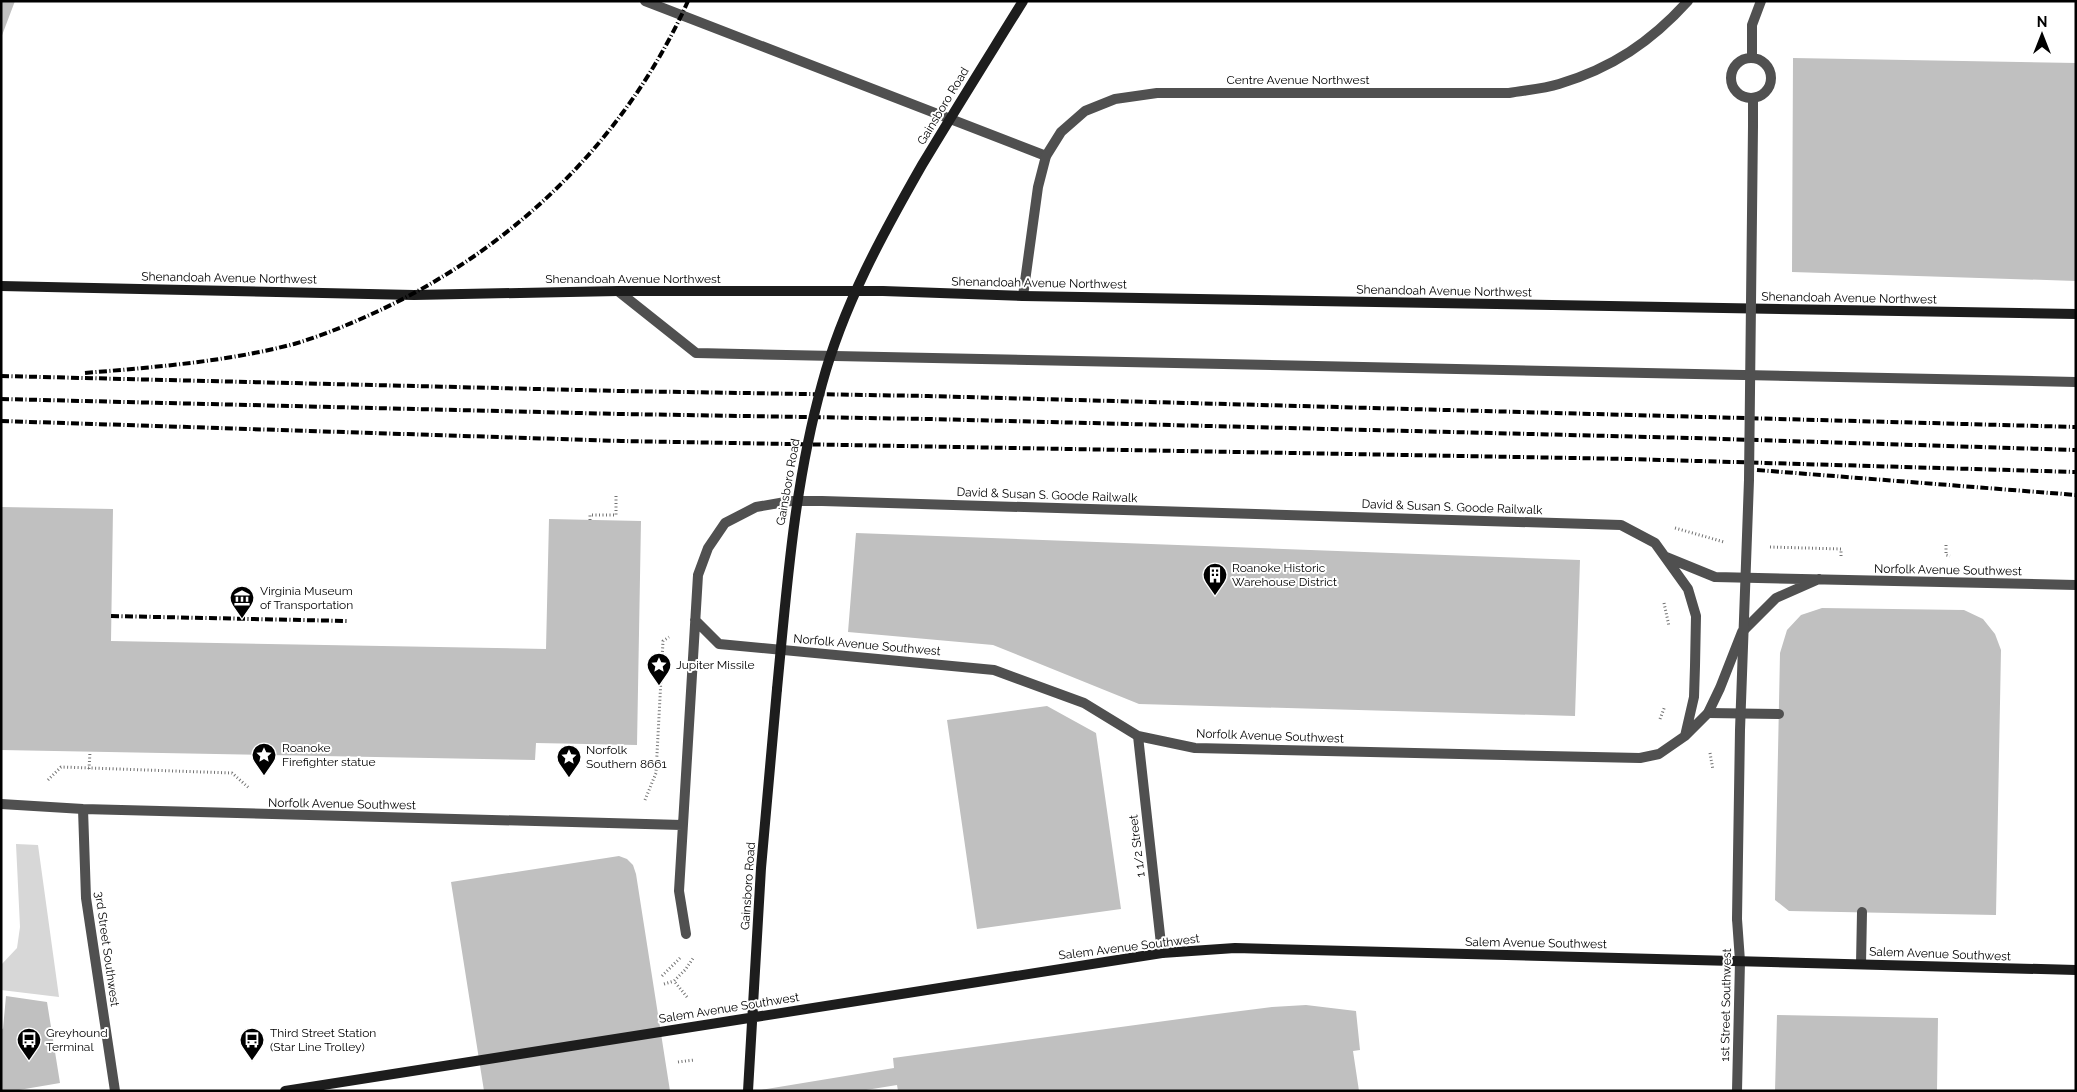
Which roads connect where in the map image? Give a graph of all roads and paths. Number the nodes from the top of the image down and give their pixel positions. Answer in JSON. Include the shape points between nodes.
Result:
{"nodes":[{"id":1,"x":645,"y":1,"type":"edge"},
{"id":2,"x":1023,"y":1,"type":"edge"},
{"id":3,"x":1688,"y":1,"type":"edge"},
{"id":4,"x":1761,"y":1,"type":"edge"},
{"id":5,"x":1752,"y":57,"type":"junction"},
{"id":6,"x":1753,"y":98,"type":"junction"},
{"id":7,"x":1046,"y":156,"type":"junction"},
{"id":8,"x":1,"y":286,"type":"edge"},
{"id":9,"x":618,"y":291,"type":"junction"},
{"id":10,"x":1023,"y":296,"type":"junction"},
{"id":11,"x":2076,"y":314,"type":"edge"},
{"id":12,"x":2076,"y":382,"type":"edge"},
{"id":13,"x":616,"y":496,"type":"dead end"},
{"id":14,"x":590,"y":520,"type":"dead end"},
{"id":15,"x":1666,"y":557,"type":"junction"},
{"id":16,"x":1819,"y":579,"type":"junction"},
{"id":17,"x":2076,"y":585,"type":"edge"},
{"id":18,"x":1663,"y":598,"type":"dead end"},
{"id":19,"x":695,"y":620,"type":"junction"},
{"id":20,"x":1669,"y":630,"type":"dead end"},
{"id":21,"x":1669,"y":698,"type":"dead end"},
{"id":22,"x":1708,"y":713,"type":"junction"},
{"id":23,"x":1779,"y":714,"type":"dead end"},
{"id":24,"x":1660,"y":719,"type":"dead end"},
{"id":25,"x":1138,"y":736,"type":"junction"},
{"id":26,"x":1685,"y":736,"type":"junction"},
{"id":27,"x":90,"y":752,"type":"dead end"},
{"id":28,"x":89,"y":769,"type":"junction"},
{"id":29,"x":48,"y":780,"type":"dead end"},
{"id":30,"x":254,"y":793,"type":"dead end"},
{"id":31,"x":645,"y":800,"type":"dead end"},
{"id":32,"x":1,"y":804,"type":"edge"},
{"id":33,"x":83,"y":810,"type":"junction"},
{"id":34,"x":682,"y":825,"type":"junction"},
{"id":35,"x":1862,"y":912,"type":"dead end"},
{"id":36,"x":686,"y":934,"type":"dead end"},
{"id":37,"x":696,"y":949,"type":"dead end"},
{"id":38,"x":684,"y":950,"type":"dead end"},
{"id":39,"x":1162,"y":953,"type":"junction"},
{"id":40,"x":1740,"y":961,"type":"junction"},
{"id":41,"x":1861,"y":964,"type":"junction"},
{"id":42,"x":2076,"y":970,"type":"edge"},
{"id":43,"x":662,"y":976,"type":"dead end"},
{"id":44,"x":674,"y":981,"type":"junction"},
{"id":45,"x":664,"y":984,"type":"dead end"},
{"id":46,"x":687,"y":997,"type":"dead end"},
{"id":47,"x":751,"y":1017,"type":"junction"},
{"id":48,"x":694,"y":1060,"type":"dead end"},
{"id":49,"x":678,"y":1062,"type":"dead end"},
{"id":50,"x":115,"y":1091,"type":"edge"},
{"id":51,"x":286,"y":1091,"type":"edge"},
{"id":52,"x":748,"y":1091,"type":"edge"},
{"id":53,"x":1737,"y":1091,"type":"edge"}],
"edges":[{"from":1,"to":7,"type":"street"},
{"from":2,"to":47,"type":"street","name":"Gainsboro Road","bridge":true,"via":[[885,229],[849,305],[822,383],[793,526],[761,868]]},
{"from":3,"to":7,"type":"street","name":"Centre Avenue Northwest","via":[[1639,47],[1606,66],[1558,84],[1510,93],[1157,93],[1132,96],[1085,111],[1061,132]]},
{"from":4,"to":5,"type":"street","via":[[1752,25]]},
{"from":5,"to":6,"type":"street","via":[[1765,62],[1772,75],[1764,93]]},
{"from":5,"to":6,"type":"street","via":[[1735,66],[1732,78],[1740,94]]},
{"from":6,"to":40,"type":"street","name":"1st Street Southwest","bridge":true,"via":[[1749,480],[1737,919]]},
{"from":7,"to":10,"type":"street","name":"Centre Avenue Northwest","via":[[1038,188]]},
{"from":8,"to":9,"type":"street","name":"Shenandoah Avenue Northwest","via":[[414,295]]},
{"from":9,"to":10,"type":"street","name":"Shenandoah Avenue Northwest","via":[[883,291]]},
{"from":9,"to":12,"type":"street","via":[[696,352]]},
{"from":10,"to":11,"type":"street","name":"Shenandoah Avenue Northwest"},
{"from":13,"to":14,"type":"path","via":[[616,515],[590,515]]},
{"from":15,"to":16,"type":"street","name":"Norfolk Avenue Southwest","via":[[1715,576]]},
{"from":15,"to":19,"type":"street","name":"David & Susan S. Goode Railwalk","via":[[1655,543],[1621,525],[1611,524],[791,502],[756,507],[725,523],[708,548],[698,575]]},
{"from":15,"to":26,"type":"street","via":[[1688,589],[1696,616],[1694,697]]},
{"from":16,"to":17,"type":"street","name":"Norfolk Avenue Southwest"},
{"from":16,"to":22,"type":"street","name":"Norfolk Avenue Southwest","via":[[1776,598],[1742,632]]},
{"from":18,"to":20,"type":"path"},
{"from":19,"to":25,"type":"street","name":"Norfolk Avenue Southwest","via":[[719,644],[994,670],[1084,703]]},
{"from":19,"to":31,"type":"path","via":[[663,641],[656,774]]},
{"from":19,"to":34,"type":"street","name":"David & Susan S. Goode Railwalk"},
{"from":21,"to":24,"type":"path"},
{"from":22,"to":23,"type":"street"},
{"from":22,"to":26,"type":"street","name":"Norfolk Avenue Southwest"},
{"from":25,"to":26,"type":"street","name":"Norfolk Avenue Southwest","via":[[1195,748],[1640,758],[1659,754]]},
{"from":25,"to":39,"type":"street","name":"1 1/2 Street"},
{"from":27,"to":28,"type":"path"},
{"from":28,"to":29,"type":"path","via":[[61,768]]},
{"from":28,"to":30,"type":"path","via":[[232,774]]},
{"from":32,"to":33,"type":"street","name":"Norfolk Avenue Southwest"},
{"from":33,"to":34,"type":"street","name":"Norfolk Avenue Southwest"},
{"from":33,"to":50,"type":"street","name":"3rd Street Southwest","via":[[86,898]]},
{"from":34,"to":36,"type":"street","name":"David & Susan S. Goode Railwalk","via":[[679,890]]},
{"from":35,"to":41,"type":"street"},
{"from":37,"to":44,"type":"path","via":[[694,957]]},
{"from":38,"to":43,"type":"path"},
{"from":39,"to":40,"type":"street","name":"Salem Avenue Southwest","via":[[1235,948]]},
{"from":39,"to":47,"type":"street","name":"Salem Avenue Southwest"},
{"from":40,"to":41,"type":"street","name":"Salem Avenue Southwest"},
{"from":40,"to":53,"type":"street","name":"1st Street Southwest"},
{"from":41,"to":42,"type":"street","name":"Salem Avenue Southwest"},
{"from":44,"to":45,"type":"path"},
{"from":44,"to":46,"type":"path"},
{"from":47,"to":51,"type":"street","name":"Salem Avenue Southwest"},
{"from":47,"to":52,"type":"street","name":"Gainsboro Road"},
{"from":48,"to":49,"type":"path"}]}
